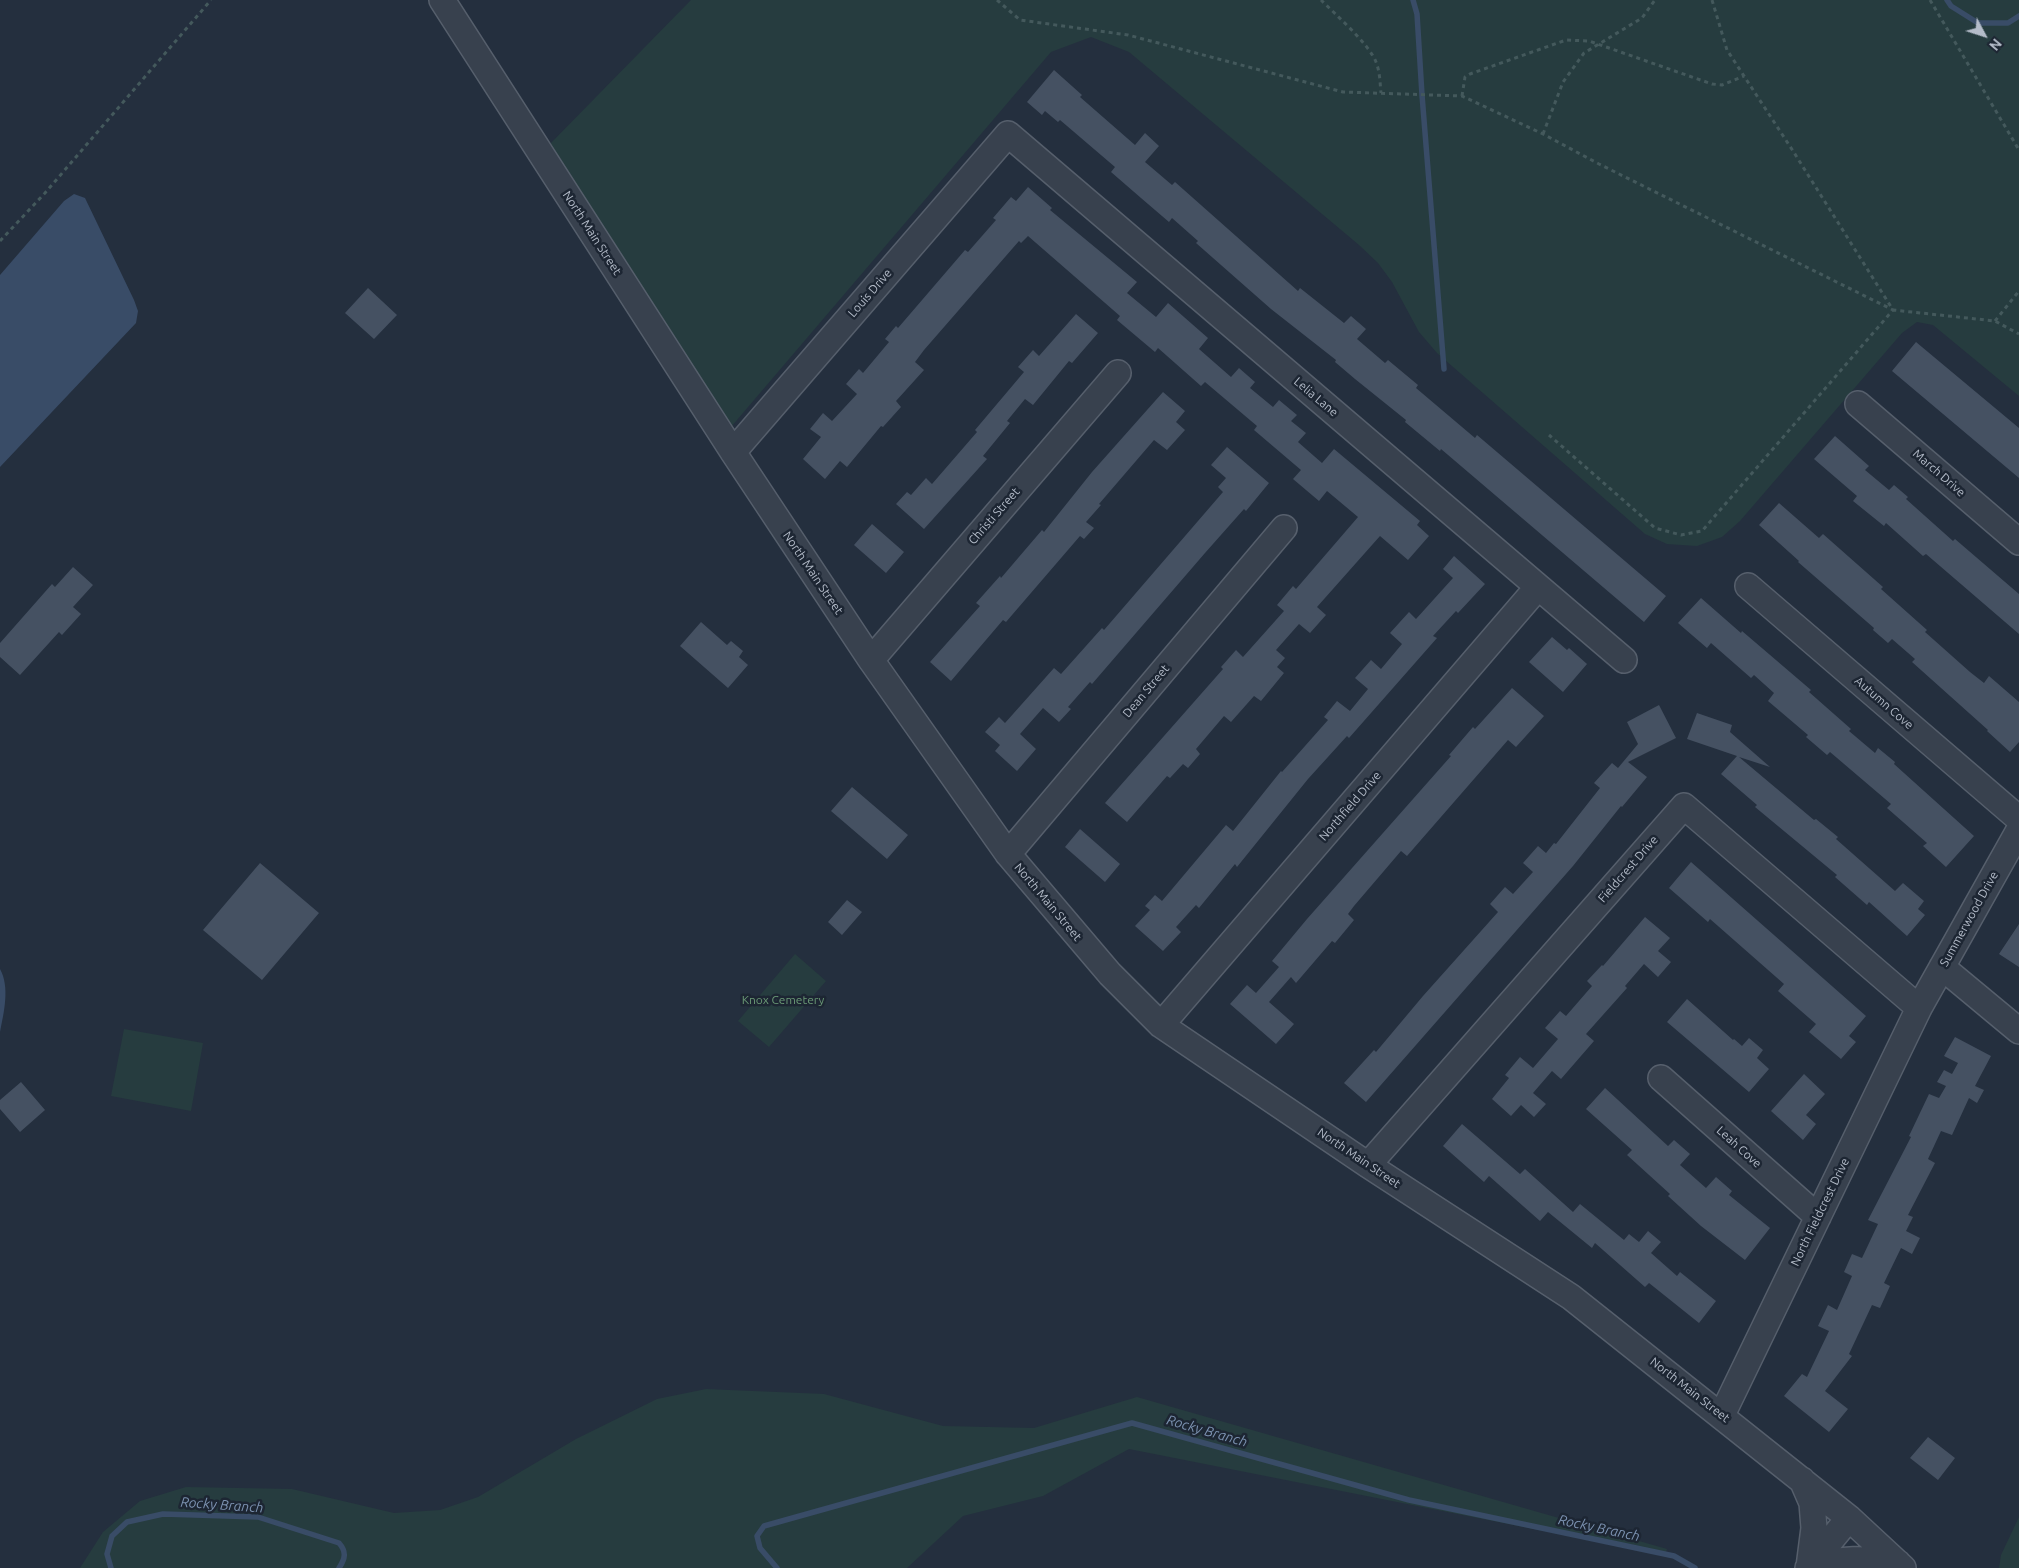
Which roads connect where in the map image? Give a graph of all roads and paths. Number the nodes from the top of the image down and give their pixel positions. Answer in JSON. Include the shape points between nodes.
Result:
{"nodes":[{"id":1,"x":211,"y":0,"type":"edge"},
{"id":2,"x":442,"y":0,"type":"edge"},
{"id":3,"x":997,"y":0,"type":"edge"},
{"id":4,"x":1321,"y":0,"type":"edge"},
{"id":5,"x":1655,"y":0,"type":"edge"},
{"id":6,"x":1712,"y":0,"type":"edge"},
{"id":7,"x":1930,"y":0,"type":"edge"},
{"id":8,"x":1599,"y":44,"type":"junction"},
{"id":9,"x":1744,"y":76,"type":"junction"},
{"id":10,"x":1381,"y":94,"type":"junction"},
{"id":11,"x":1462,"y":96,"type":"junction"},
{"id":12,"x":1008,"y":134,"type":"joint"},
{"id":13,"x":1543,"y":134,"type":"junction"},
{"id":14,"x":2019,"y":150,"type":"edge"},
{"id":15,"x":0,"y":241,"type":"edge"},
{"id":16,"x":2019,"y":291,"type":"edge"},
{"id":17,"x":1893,"y":310,"type":"junction"},
{"id":18,"x":1995,"y":321,"type":"junction"},
{"id":19,"x":2019,"y":334,"type":"edge"},
{"id":20,"x":1118,"y":372,"type":"dead end"},
{"id":21,"x":1858,"y":404,"type":"dead end"},
{"id":22,"x":1549,"y":435,"type":"dead end"},
{"id":23,"x":733,"y":452,"type":"junction"},
{"id":24,"x":1284,"y":528,"type":"dead end"},
{"id":25,"x":2019,"y":542,"type":"edge"},
{"id":26,"x":1748,"y":586,"type":"dead end"},
{"id":27,"x":1538,"y":587,"type":"junction"},
{"id":28,"x":871,"y":660,"type":"junction"},
{"id":29,"x":1624,"y":660,"type":"dead end"},
{"id":30,"x":2019,"y":819,"type":"edge"},
{"id":31,"x":2019,"y":830,"type":"edge"},
{"id":32,"x":1008,"y":854,"type":"junction"},
{"id":33,"x":1942,"y":967,"type":"junction"},
{"id":34,"x":1919,"y":1008,"type":"junction"},
{"id":35,"x":1161,"y":1025,"type":"junction"},
{"id":36,"x":2019,"y":1031,"type":"edge"},
{"id":37,"x":1661,"y":1078,"type":"dead end"},
{"id":38,"x":1368,"y":1165,"type":"junction"},
{"id":39,"x":1818,"y":1217,"type":"junction"},
{"id":40,"x":1722,"y":1415,"type":"junction"},
{"id":41,"x":1802,"y":1480,"type":"junction"},
{"id":42,"x":1849,"y":1518,"type":"junction"},
{"id":43,"x":1900,"y":1566,"type":"edge"},
{"id":44,"x":1808,"y":1568,"type":"edge"}],
"edges":[{"from":1,"to":15,"type":"path"},
{"from":2,"to":23,"type":"street","name":"North Main Street"},
{"from":3,"to":10,"type":"path","via":[[1020,20],[1128,35],[1343,92]]},
{"from":4,"to":10,"type":"path","via":[[1376,60]]},
{"from":5,"to":8,"type":"path","via":[[1642,18]]},
{"from":6,"to":9,"type":"path","via":[[1727,50]]},
{"from":7,"to":14,"type":"path"},
{"from":8,"to":9,"type":"path","via":[[1712,84],[1722,85]]},
{"from":8,"to":11,"type":"path","via":[[1566,40],[1470,74],[1465,78]]},
{"from":8,"to":13,"type":"path","via":[[1584,53],[1563,82]]},
{"from":9,"to":17,"type":"path"},
{"from":10,"to":11,"type":"path"},
{"from":11,"to":13,"type":"path"},
{"from":12,"to":23,"type":"street","name":"Louis Drive"},
{"from":12,"to":27,"type":"street","name":"Lelia Lane"},
{"from":13,"to":17,"type":"path"},
{"from":16,"to":18,"type":"path"},
{"from":17,"to":18,"type":"path"},
{"from":17,"to":22,"type":"path","via":[[1702,531],[1681,535],[1655,528]]},
{"from":18,"to":19,"type":"path"},
{"from":20,"to":28,"type":"street","name":"Christi Street"},
{"from":21,"to":25,"type":"street","name":"March Drive"},
{"from":23,"to":28,"type":"street","name":"North Main Street"},
{"from":24,"to":32,"type":"street","name":"Dean Street"},
{"from":26,"to":30,"type":"street","name":"Autumn Cove"},
{"from":27,"to":29,"type":"street","name":"Lelia Lane"},
{"from":27,"to":35,"type":"street","name":"Northfield Drive"},
{"from":28,"to":32,"type":"street","name":"North Main Street"},
{"from":31,"to":33,"type":"street","name":"Summerwood Drive"},
{"from":32,"to":35,"type":"street","name":"North Main Street","via":[[1110,974]]},
{"from":33,"to":34,"type":"street","name":"Summerwood Drive"},
{"from":33,"to":36,"type":"street"},
{"from":34,"to":38,"type":"street","name":"Fieldcrest Drive","via":[[1684,806]]},
{"from":34,"to":39,"type":"street","name":"North Fieldcrest Drive"},
{"from":35,"to":38,"type":"street","name":"North Main Street"},
{"from":37,"to":39,"type":"street","name":"Leah Cove"},
{"from":38,"to":40,"type":"street","name":"North Main Street","via":[[1571,1297]]},
{"from":39,"to":40,"type":"street","name":"North Fieldcrest Drive"},
{"from":40,"to":41,"type":"street","name":"North Main Street"},
{"from":41,"to":42,"type":"street","name":"North Main Street"},
{"from":41,"to":44,"type":"street","via":[[1812,1503],[1814,1528]]},
{"from":42,"to":43,"type":"street","name":"North Main Street"},
{"from":42,"to":44,"type":"street"},
{"from":43,"to":44,"type":"street","via":[[1849,1559]]}]}
